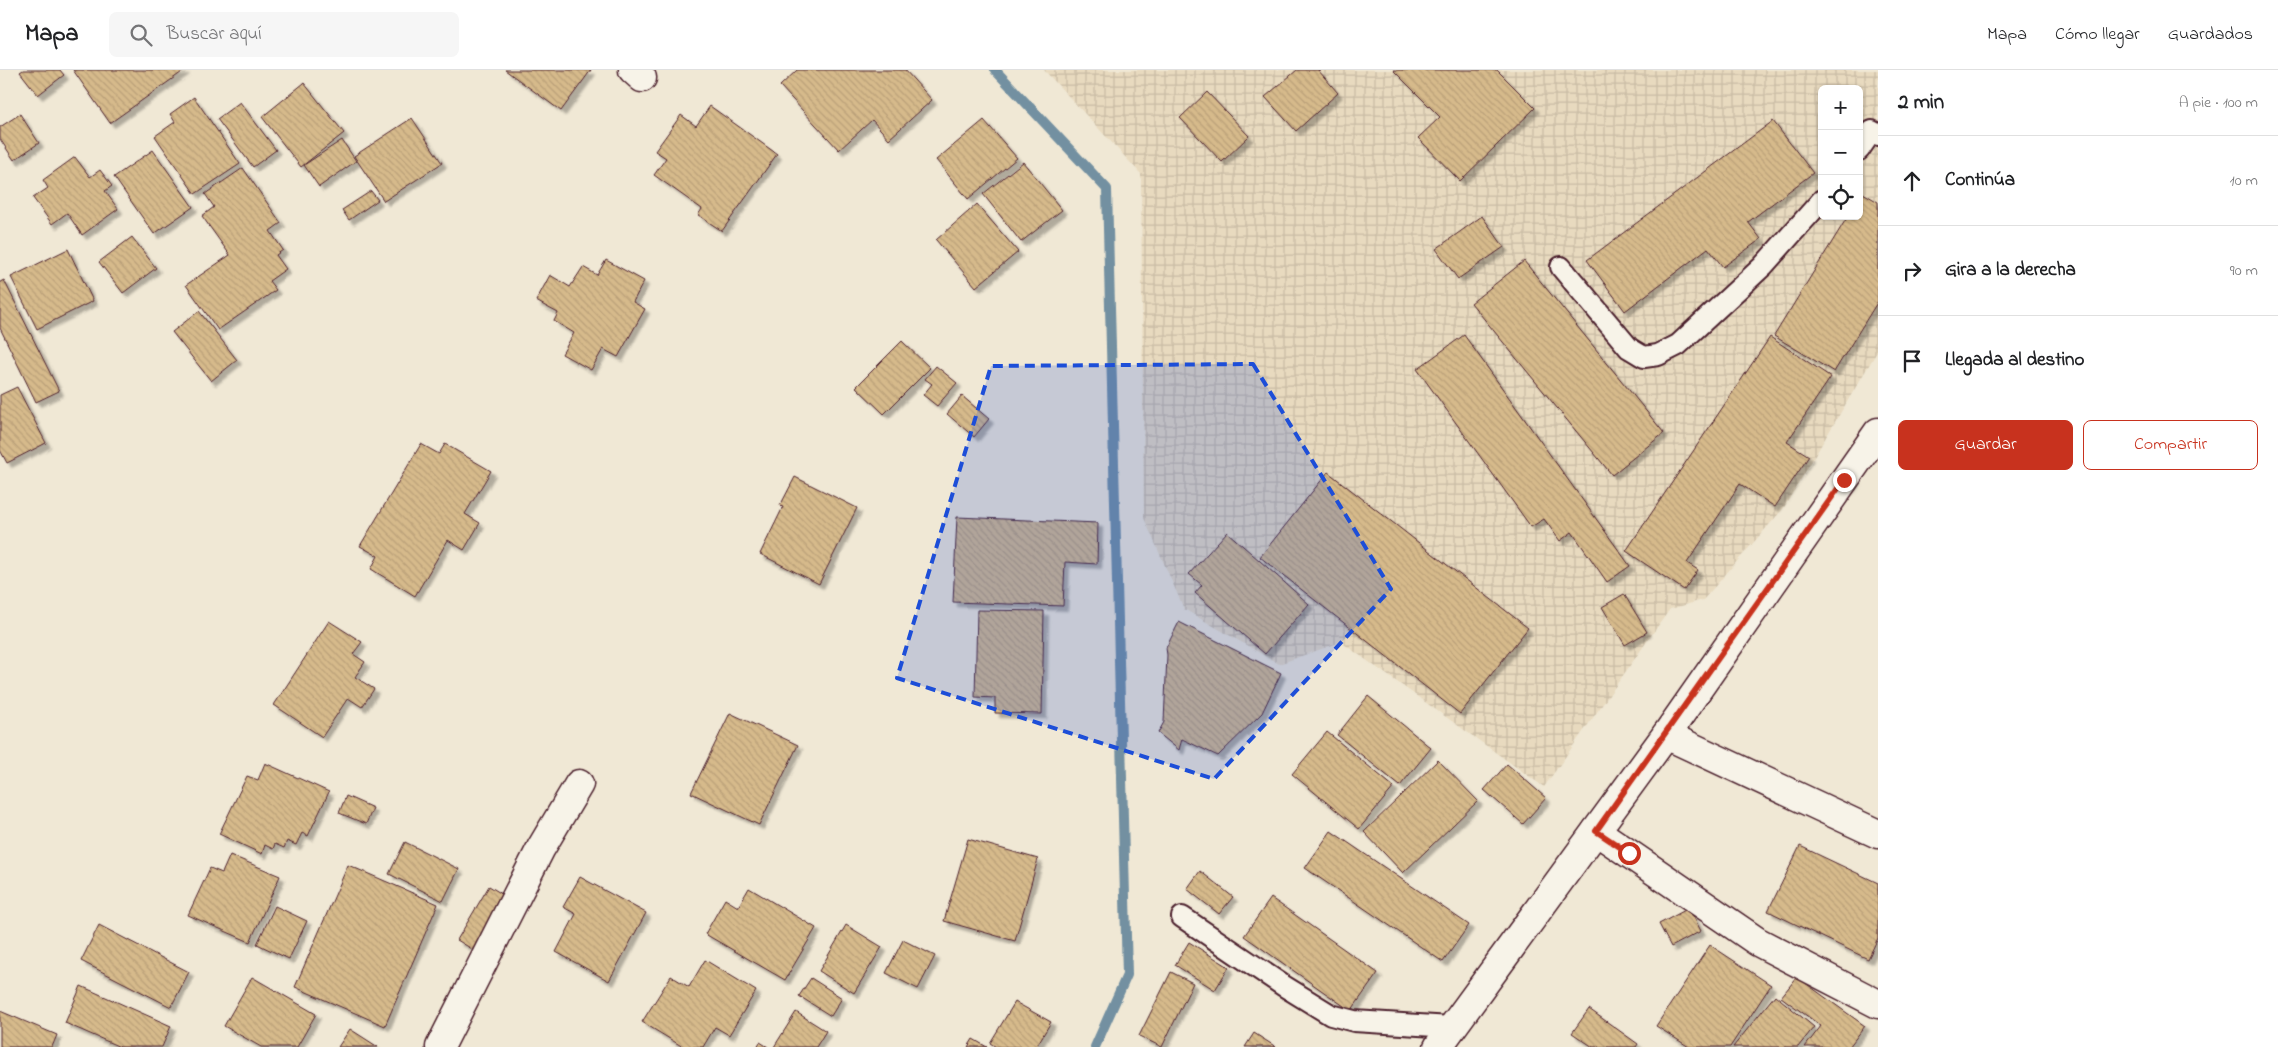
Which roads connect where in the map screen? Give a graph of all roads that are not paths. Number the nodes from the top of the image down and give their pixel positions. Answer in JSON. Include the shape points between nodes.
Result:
{"nodes":[{"id":1,"x":1876,"y":127,"type":"edge"},
{"id":2,"x":1863,"y":145,"type":"edge"},
{"id":3,"x":1818,"y":204,"type":"edge"},
{"id":4,"x":1561,"y":267,"type":"dead end"},
{"id":5,"x":1878,"y":432,"type":"edge"},
{"id":6,"x":1666,"y":735,"type":"junction"},
{"id":7,"x":579,"y":784,"type":"dead end"},
{"id":8,"x":1596,"y":831,"type":"junction"},
{"id":9,"x":1878,"y":834,"type":"edge"},
{"id":10,"x":1182,"y":917,"type":"dead end"},
{"id":11,"x":1878,"y":1004,"type":"edge"},
{"id":12,"x":1445,"y":1037,"type":"edge"},
{"id":13,"x":440,"y":1047,"type":"edge"}],
"edges":[{"from":1,"to":2,"type":"lane"},
{"from":3,"to":4,"type":"lane","via":[[1763,266],[1678,345],[1658,356],[1644,357],[1629,348]]},
{"from":5,"to":6,"type":"street"},
{"from":6,"to":8,"type":"street"},
{"from":6,"to":9,"type":"street"},
{"from":7,"to":13,"type":"street","via":[[541,848]]},
{"from":8,"to":11,"type":"street","via":[[1758,942]]},
{"from":8,"to":12,"type":"street"},
{"from":10,"to":12,"type":"lane","via":[[1331,1015]]}]}
